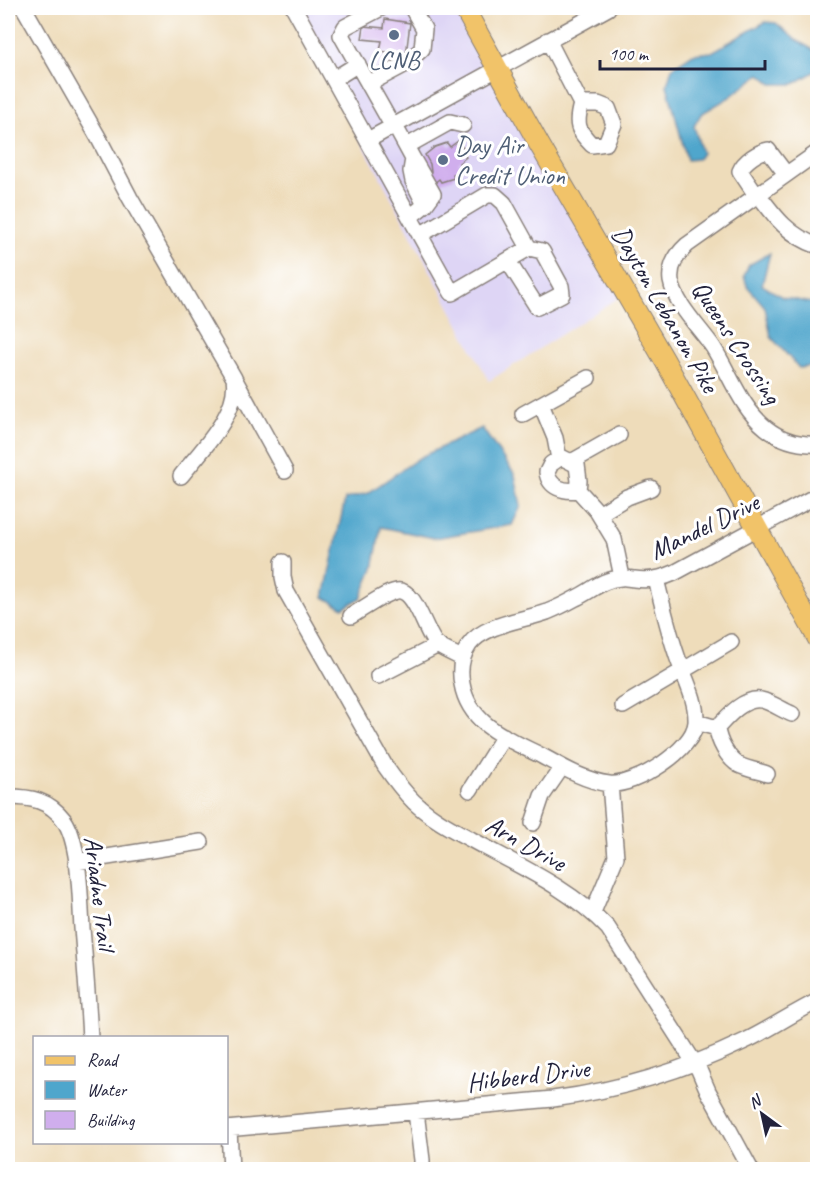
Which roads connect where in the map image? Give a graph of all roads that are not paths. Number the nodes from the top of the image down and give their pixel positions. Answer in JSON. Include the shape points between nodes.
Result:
{"nodes":[{"id":1,"x":24,"y":8,"type":"edge"},
{"id":2,"x":294,"y":8,"type":"edge"},
{"id":3,"x":381,"y":8,"type":"edge"},
{"id":4,"x":412,"y":8,"type":"edge"},
{"id":5,"x":464,"y":8,"type":"edge"},
{"id":6,"x":608,"y":8,"type":"edge"},
{"id":7,"x":548,"y":40,"type":"junction"},
{"id":8,"x":358,"y":64,"type":"junction"},
{"id":9,"x":498,"y":70,"type":"junction"},
{"id":10,"x":334,"y":79,"type":"junction"},
{"id":11,"x":370,"y":83,"type":"junction"},
{"id":12,"x":581,"y":104,"type":"dead end"},
{"id":13,"x":463,"y":125,"type":"dead end"},
{"id":14,"x":394,"y":126,"type":"junction"},
{"id":15,"x":368,"y":140,"type":"junction"},
{"id":16,"x":818,"y":152,"type":"edge"},
{"id":17,"x":410,"y":153,"type":"junction"},
{"id":18,"x":786,"y":174,"type":"junction"},
{"id":19,"x":757,"y":195,"type":"junction"},
{"id":20,"x":410,"y":217,"type":"junction"},
{"id":21,"x":420,"y":235,"type":"junction"},
{"id":22,"x":818,"y":246,"type":"edge"},
{"id":23,"x":529,"y":248,"type":"junction"},
{"id":24,"x":508,"y":261,"type":"junction"},
{"id":25,"x":588,"y":378,"type":"dead end"},
{"id":26,"x":234,"y":380,"type":"junction"},
{"id":27,"x":542,"y":404,"type":"junction"},
{"id":28,"x":523,"y":414,"type":"dead end"},
{"id":29,"x":619,"y":435,"type":"dead end"},
{"id":30,"x":818,"y":444,"type":"edge"},
{"id":31,"x":566,"y":460,"type":"junction"},
{"id":32,"x":285,"y":471,"type":"dead end"},
{"id":33,"x":181,"y":476,"type":"dead end"},
{"id":34,"x":651,"y":488,"type":"dead end"},
{"id":35,"x":578,"y":489,"type":"junction"},
{"id":36,"x":818,"y":495,"type":"edge"},
{"id":37,"x":599,"y":514,"type":"junction"},
{"id":38,"x":756,"y":529,"type":"junction"},
{"id":39,"x":283,"y":562,"type":"dead end"},
{"id":40,"x":622,"y":577,"type":"junction"},
{"id":41,"x":656,"y":579,"type":"junction"},
{"id":42,"x":351,"y":616,"type":"dead end"},
{"id":43,"x":818,"y":639,"type":"edge"},
{"id":44,"x":731,"y":642,"type":"dead end"},
{"id":45,"x":438,"y":645,"type":"junction"},
{"id":46,"x":462,"y":658,"type":"junction"},
{"id":47,"x":682,"y":671,"type":"junction"},
{"id":48,"x":378,"y":676,"type":"dead end"},
{"id":49,"x":623,"y":706,"type":"dead end"},
{"id":50,"x":792,"y":714,"type":"dead end"},
{"id":51,"x":696,"y":722,"type":"junction"},
{"id":52,"x":717,"y":728,"type":"junction"},
{"id":53,"x":504,"y":736,"type":"junction"},
{"id":54,"x":562,"y":767,"type":"junction"},
{"id":55,"x":767,"y":774,"type":"dead end"},
{"id":56,"x":610,"y":784,"type":"junction"},
{"id":57,"x":470,"y":790,"type":"dead end"},
{"id":58,"x":8,"y":797,"type":"edge"},
{"id":59,"x":533,"y":823,"type":"dead end"},
{"id":60,"x":201,"y":842,"type":"dead end"},
{"id":61,"x":76,"y":862,"type":"junction"},
{"id":62,"x":592,"y":912,"type":"junction"},
{"id":63,"x":818,"y":1001,"type":"edge"},
{"id":64,"x":90,"y":1036,"type":"edge"},
{"id":65,"x":695,"y":1062,"type":"junction"},
{"id":66,"x":416,"y":1112,"type":"junction"},
{"id":67,"x":228,"y":1129,"type":"edge"},
{"id":68,"x":228,"y":1139,"type":"edge"},
{"id":69,"x":231,"y":1170,"type":"edge"},
{"id":70,"x":422,"y":1170,"type":"edge"},
{"id":71,"x":751,"y":1170,"type":"edge"}],
"edges":[{"from":1,"to":26,"type":"street"},
{"from":2,"to":10,"type":"street"},
{"from":3,"to":8,"type":"street","via":[[345,27],[341,35]]},
{"from":4,"to":11,"type":"street","via":[[424,29],[422,49],[404,65]]},
{"from":5,"to":9,"type":"main road","name":"Dayton Lebanon Pike"},
{"from":6,"to":7,"type":"street"},
{"from":7,"to":9,"type":"street"},
{"from":7,"to":12,"type":"street"},
{"from":8,"to":10,"type":"street"},
{"from":8,"to":11,"type":"street"},
{"from":9,"to":14,"type":"street"},
{"from":9,"to":38,"type":"main road","name":"Dayton Lebanon Pike"},
{"from":10,"to":15,"type":"street"},
{"from":11,"to":14,"type":"street"},
{"from":13,"to":17,"type":"street","via":[[450,122]]},
{"from":14,"to":15,"type":"street"},
{"from":14,"to":17,"type":"street"},
{"from":15,"to":20,"type":"street"},
{"from":16,"to":18,"type":"street","name":"Queens Crossing"},
{"from":17,"to":20,"type":"street","via":[[413,181],[429,200]]},
{"from":18,"to":19,"type":"street","name":"Queens Crossing"},
{"from":18,"to":19,"type":"street","via":[[768,150],[744,164],[740,171]]},
{"from":19,"to":22,"type":"street","via":[[786,229]]},
{"from":19,"to":30,"type":"street","name":"Queens Crossing","via":[[680,251],[672,268],[673,290],[759,422],[783,438]]},
{"from":20,"to":21,"type":"street"},
{"from":21,"to":23,"type":"street","via":[[487,195],[495,195],[504,203]]},
{"from":21,"to":24,"type":"street","via":[[452,293]]},
{"from":23,"to":24,"type":"street"},
{"from":23,"to":24,"type":"street","via":[[542,251],[562,294],[537,307]]},
{"from":25,"to":27,"type":"street"},
{"from":26,"to":32,"type":"street"},
{"from":26,"to":33,"type":"street","via":[[235,396],[226,416]]},
{"from":27,"to":28,"type":"street"},
{"from":27,"to":31,"type":"street"},
{"from":29,"to":31,"type":"street"},
{"from":31,"to":35,"type":"street","via":[[577,465]]},
{"from":31,"to":35,"type":"street","via":[[548,467],[548,478],[560,489]]},
{"from":34,"to":37,"type":"street"},
{"from":35,"to":37,"type":"street"},
{"from":36,"to":38,"type":"street","name":"Mandel Drive"},
{"from":37,"to":40,"type":"street","via":[[614,539]]},
{"from":38,"to":41,"type":"street","name":"Mandel Drive"},
{"from":38,"to":43,"type":"main road","name":"Dayton Lebanon Pike"},
{"from":39,"to":62,"type":"street","name":"Arn Drive","via":[[286,591],[400,788],[439,821],[572,895]]},
{"from":40,"to":41,"type":"street","name":"Mandel Drive"},
{"from":40,"to":46,"type":"street","name":"Mandel Drive","via":[[547,612],[484,633],[470,644]]},
{"from":41,"to":47,"type":"street"},
{"from":42,"to":45,"type":"street","via":[[389,594],[404,591]]},
{"from":44,"to":47,"type":"street"},
{"from":45,"to":46,"type":"street"},
{"from":45,"to":48,"type":"street"},
{"from":46,"to":53,"type":"street","via":[[465,700],[478,718]]},
{"from":47,"to":49,"type":"street"},
{"from":47,"to":51,"type":"street","via":[[692,695]]},
{"from":50,"to":52,"type":"street","via":[[759,700],[748,702]]},
{"from":51,"to":52,"type":"street"},
{"from":51,"to":56,"type":"street","via":[[687,744],[672,758],[634,779]]},
{"from":52,"to":55,"type":"street","via":[[723,746],[738,765]]},
{"from":53,"to":54,"type":"street"},
{"from":53,"to":57,"type":"street"},
{"from":54,"to":56,"type":"street"},
{"from":54,"to":59,"type":"street","via":[[542,796]]},
{"from":56,"to":62,"type":"street","via":[[615,857]]},
{"from":58,"to":61,"type":"street","name":"Ariadne Trail","via":[[39,800],[57,813],[70,832]]},
{"from":60,"to":61,"type":"street"},
{"from":61,"to":64,"type":"street","name":"Ariadne Trail"},
{"from":62,"to":65,"type":"street","name":"Arn Drive","via":[[624,950]]},
{"from":63,"to":65,"type":"street","name":"Hibberd Drive","via":[[747,1040]]},
{"from":65,"to":66,"type":"street","name":"Hibberd Drive","via":[[639,1082],[584,1095]]},
{"from":65,"to":71,"type":"street","name":"Arn Drive"},
{"from":66,"to":67,"type":"street","name":"Hibberd Drive"},
{"from":66,"to":70,"type":"street"},
{"from":68,"to":69,"type":"street"}]}
